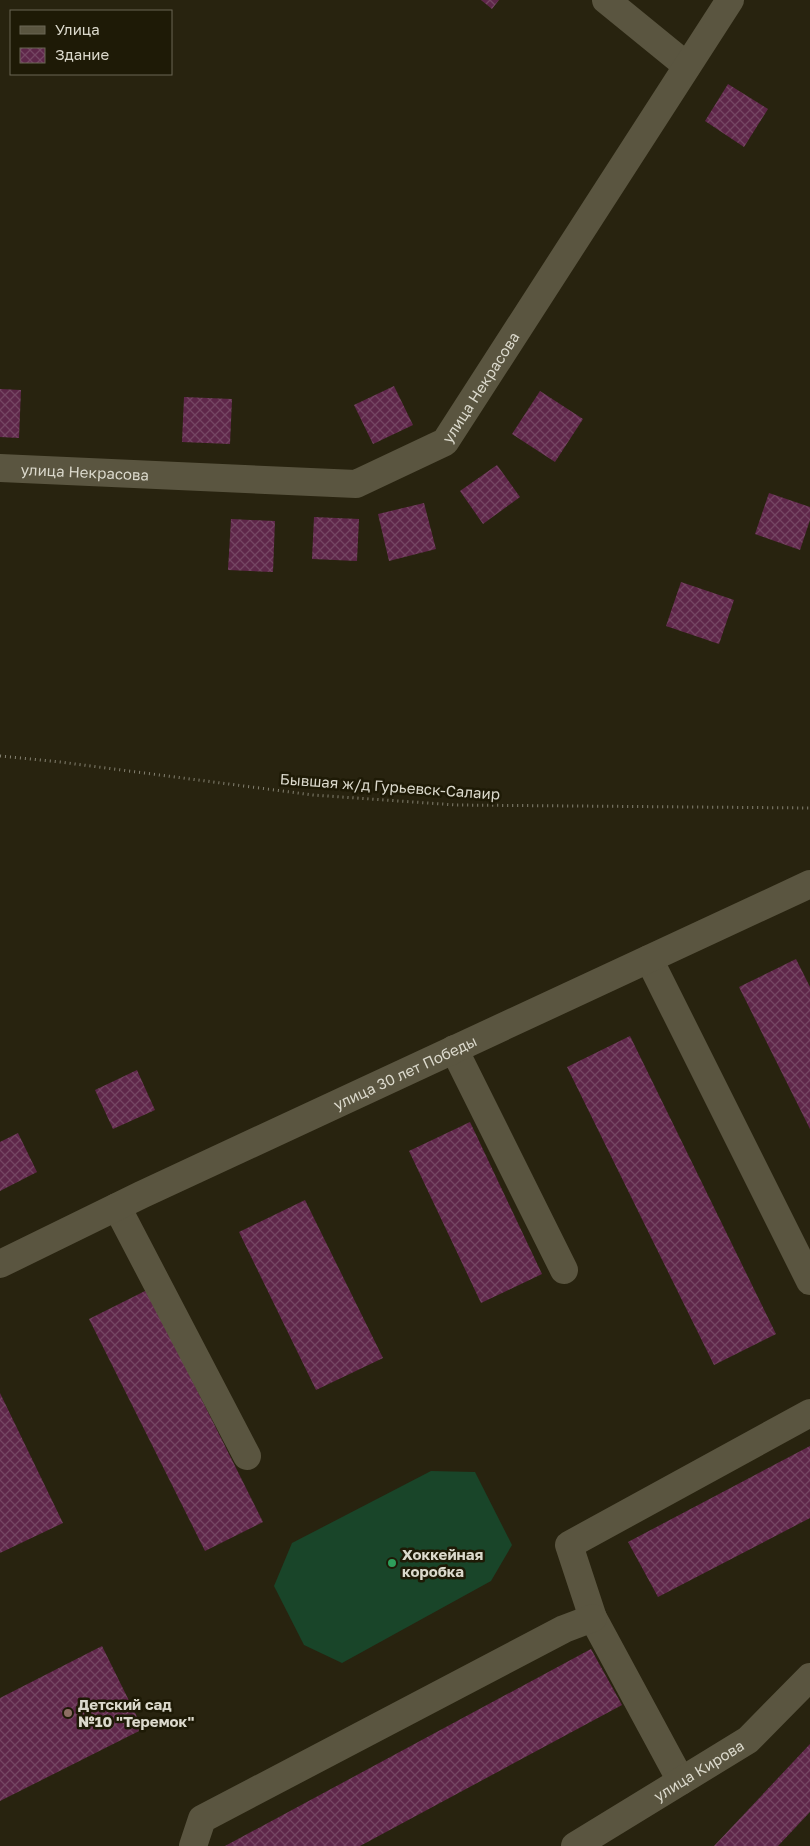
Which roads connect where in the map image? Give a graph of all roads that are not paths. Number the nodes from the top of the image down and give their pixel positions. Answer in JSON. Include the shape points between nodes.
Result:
{"nodes":[{"id":1,"x":606,"y":0,"type":"edge"},
{"id":2,"x":730,"y":0,"type":"edge"},
{"id":3,"x":688,"y":66,"type":"junction"},
{"id":4,"x":0,"y":468,"type":"edge"},
{"id":5,"x":810,"y":884,"type":"edge"},
{"id":6,"x":649,"y":959,"type":"junction"},
{"id":7,"x":454,"y":1049,"type":"junction"},
{"id":8,"x":117,"y":1206,"type":"junction"},
{"id":9,"x":0,"y":1264,"type":"edge"},
{"id":10,"x":564,"y":1270,"type":"dead end"},
{"id":11,"x":810,"y":1281,"type":"edge"},
{"id":12,"x":810,"y":1413,"type":"edge"},
{"id":13,"x":247,"y":1456,"type":"dead end"},
{"id":14,"x":593,"y":1618,"type":"junction"},
{"id":15,"x":810,"y":1677,"type":"edge"},
{"id":16,"x":681,"y":1781,"type":"junction"},
{"id":17,"x":193,"y":1846,"type":"edge"},
{"id":18,"x":574,"y":1846,"type":"edge"}],
"edges":[{"from":1,"to":3,"type":"street"},
{"from":2,"to":3,"type":"street","name":"улица Некрасова"},
{"from":3,"to":4,"type":"street","name":"улица Некрасова","via":[[445,442],[356,484]]},
{"from":5,"to":6,"type":"street","name":"улица 30 лет Победы"},
{"from":6,"to":7,"type":"street","name":"улица 30 лет Победы"},
{"from":6,"to":11,"type":"street"},
{"from":7,"to":8,"type":"street","name":"улица 30 лет Победы"},
{"from":7,"to":10,"type":"street"},
{"from":8,"to":9,"type":"street","name":"улица 30 лет Победы"},
{"from":8,"to":13,"type":"street"},
{"from":12,"to":14,"type":"street","via":[[569,1544]]},
{"from":14,"to":16,"type":"street"},
{"from":14,"to":17,"type":"street","via":[[564,1629],[202,1819]]},
{"from":15,"to":16,"type":"street","name":"улица Кирова","via":[[748,1740]]},
{"from":16,"to":18,"type":"street","name":"улица Кирова"}]}
